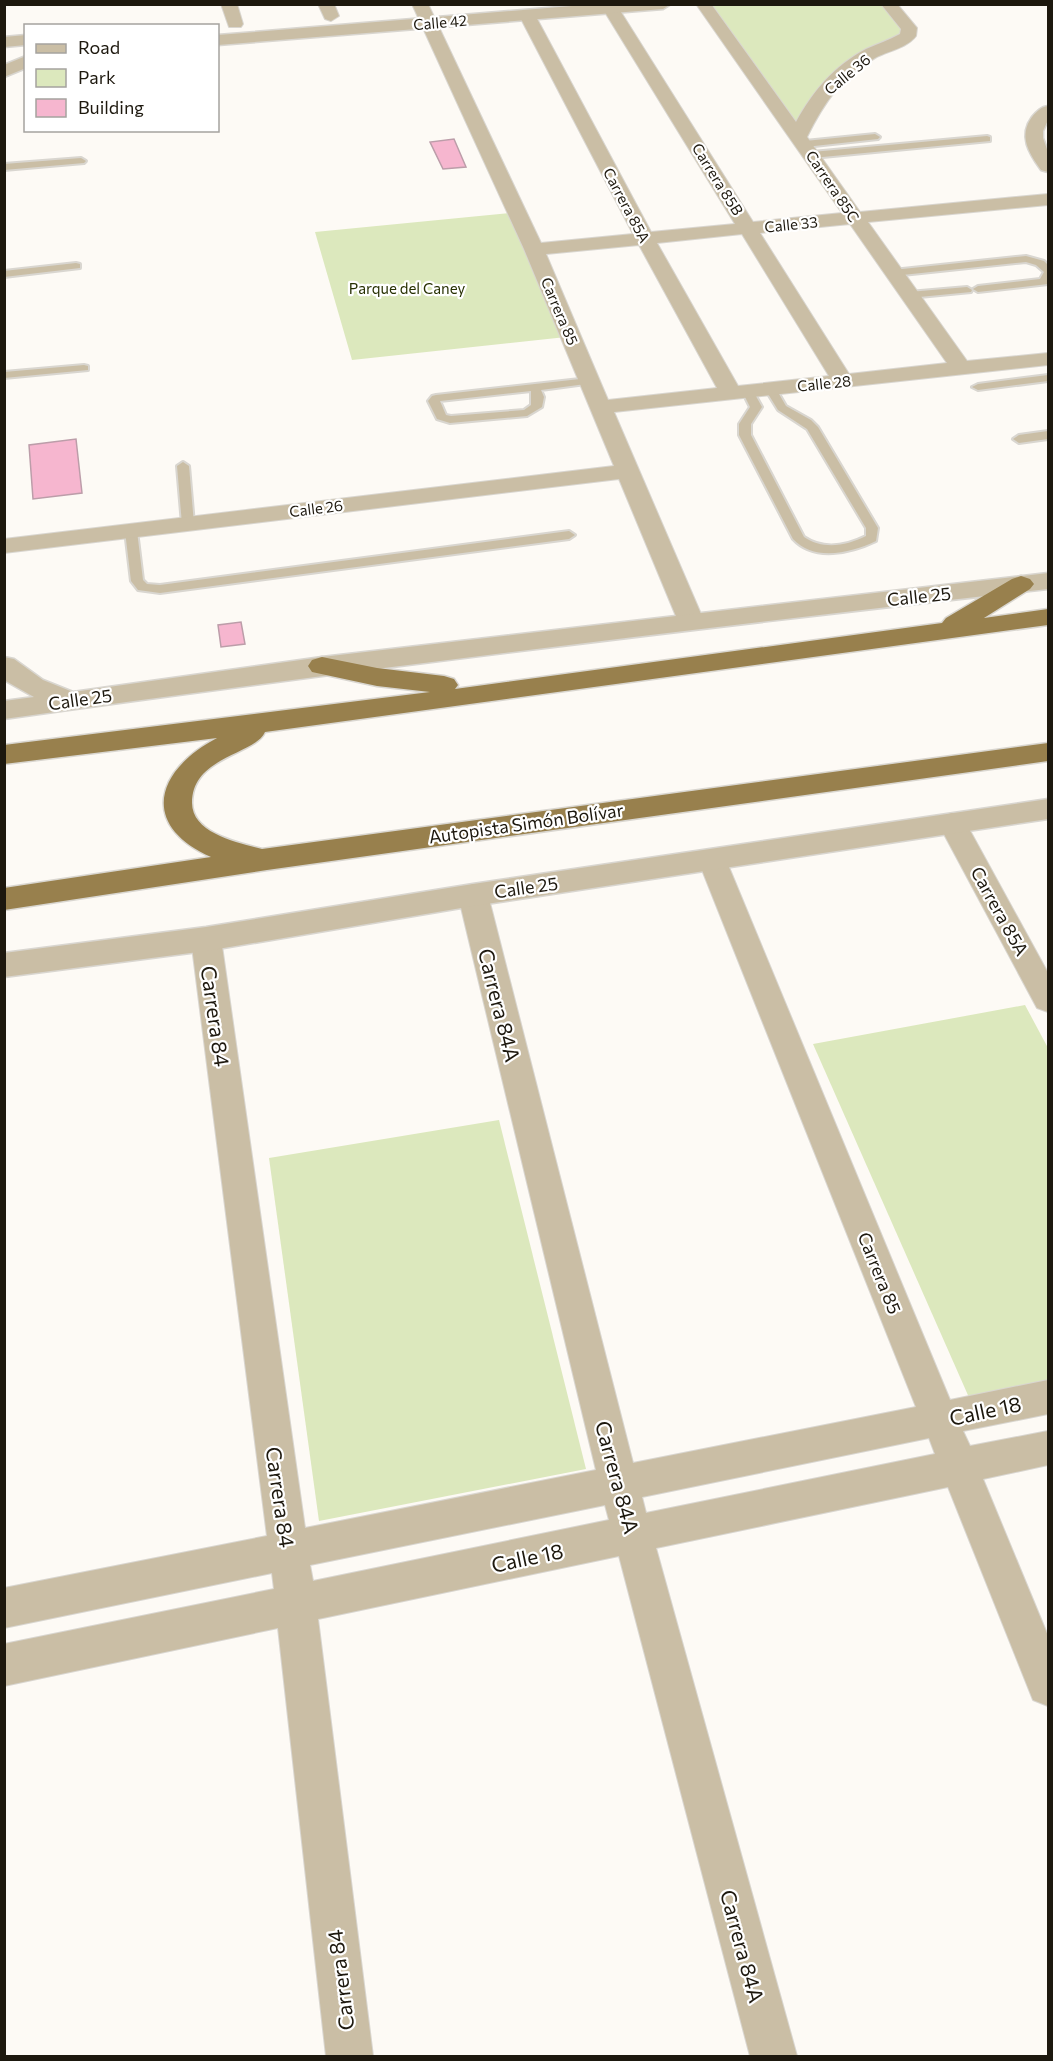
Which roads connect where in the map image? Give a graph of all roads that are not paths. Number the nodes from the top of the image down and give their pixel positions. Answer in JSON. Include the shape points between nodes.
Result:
{"nodes":[{"id":1,"x":229,"y":4,"type":"edge"},
{"id":2,"x":485,"y":4,"type":"edge"},
{"id":3,"x":663,"y":4,"type":"edge"},
{"id":4,"x":703,"y":4,"type":"edge"},
{"id":5,"x":888,"y":4,"type":"edge"},
{"id":6,"x":611,"y":9,"type":"junction"},
{"id":7,"x":328,"y":10,"type":"edge"},
{"id":8,"x":423,"y":12,"type":"edge"},
{"id":9,"x":527,"y":15,"type":"junction"},
{"id":10,"x":235,"y":24,"type":"junction"},
{"id":11,"x":219,"y":25,"type":"edge"},
{"id":12,"x":24,"y":40,"type":"edge"},
{"id":13,"x":219,"y":40,"type":"edge"},
{"id":14,"x":4,"y":42,"type":"edge"},
{"id":15,"x":24,"y":55,"type":"edge"},
{"id":16,"x":4,"y":57,"type":"edge"},
{"id":17,"x":24,"y":62,"type":"edge"},
{"id":18,"x":4,"y":72,"type":"edge"},
{"id":19,"x":1043,"y":116,"type":"edge"},
{"id":20,"x":875,"y":137,"type":"dead end"},
{"id":21,"x":987,"y":139,"type":"dead end"},
{"id":22,"x":805,"y":145,"type":"junction"},
{"id":23,"x":81,"y":161,"type":"dead end"},
{"id":24,"x":1048,"y":166,"type":"edge"},
{"id":25,"x":4,"y":167,"type":"edge"},
{"id":26,"x":1048,"y":199,"type":"edge"},
{"id":27,"x":853,"y":218,"type":"junction"},
{"id":28,"x":749,"y":228,"type":"junction"},
{"id":29,"x":645,"y":238,"type":"junction"},
{"id":30,"x":534,"y":249,"type":"junction"},
{"id":31,"x":76,"y":266,"type":"dead end"},
{"id":32,"x":1048,"y":272,"type":"edge"},
{"id":33,"x":893,"y":273,"type":"junction"},
{"id":34,"x":4,"y":274,"type":"edge"},
{"id":35,"x":909,"y":296,"type":"junction"},
{"id":36,"x":84,"y":368,"type":"dead end"},
{"id":37,"x":1046,"y":368,"type":"edge"},
{"id":38,"x":961,"y":369,"type":"junction"},
{"id":39,"x":4,"y":375,"type":"edge"},
{"id":40,"x":589,"y":381,"type":"junction"},
{"id":41,"x":843,"y":381,"type":"junction"},
{"id":42,"x":535,"y":387,"type":"junction"},
{"id":43,"x":978,"y":387,"type":"dead end"},
{"id":44,"x":771,"y":389,"type":"junction"},
{"id":45,"x":739,"y":392,"type":"junction"},
{"id":46,"x":600,"y":407,"type":"junction"},
{"id":47,"x":1048,"y":435,"type":"edge"},
{"id":48,"x":1019,"y":439,"type":"dead end"},
{"id":49,"x":183,"y":466,"type":"dead end"},
{"id":50,"x":627,"y":471,"type":"junction"},
{"id":51,"x":188,"y":524,"type":"junction"},
{"id":52,"x":130,"y":531,"type":"junction"},
{"id":53,"x":569,"y":535,"type":"dead end"},
{"id":54,"x":4,"y":546,"type":"edge"},
{"id":55,"x":1048,"y":581,"type":"edge"},
{"id":56,"x":1021,"y":584,"type":"junction"},
{"id":57,"x":1048,"y":617,"type":"edge"},
{"id":58,"x":691,"y":621,"type":"junction"},
{"id":59,"x":944,"y":630,"type":"junction"},
{"id":60,"x":4,"y":665,"type":"edge"},
{"id":61,"x":322,"y":666,"type":"junction"},
{"id":62,"x":545,"y":684,"type":"junction"},
{"id":63,"x":72,"y":700,"type":"junction"},
{"id":64,"x":4,"y":710,"type":"edge"},
{"id":65,"x":274,"y":722,"type":"junction"},
{"id":66,"x":1048,"y":752,"type":"edge"},
{"id":67,"x":4,"y":755,"type":"edge"},
{"id":68,"x":1048,"y":809,"type":"edge"},
{"id":69,"x":952,"y":823,"type":"junction"},
{"id":70,"x":267,"y":859,"type":"junction"},
{"id":71,"x":712,"y":860,"type":"junction"},
{"id":72,"x":473,"y":895,"type":"junction"},
{"id":73,"x":4,"y":899,"type":"edge"},
{"id":74,"x":206,"y":939,"type":"junction"},
{"id":75,"x":4,"y":965,"type":"edge"},
{"id":76,"x":1048,"y":1000,"type":"edge"},
{"id":77,"x":1048,"y":1397,"type":"edge"},
{"id":78,"x":940,"y":1419,"type":"junction"},
{"id":79,"x":1048,"y":1448,"type":"edge"},
{"id":80,"x":959,"y":1467,"type":"junction"},
{"id":81,"x":619,"y":1484,"type":"junction"},
{"id":82,"x":633,"y":1534,"type":"junction"},
{"id":83,"x":288,"y":1551,"type":"junction"},
{"id":84,"x":296,"y":1605,"type":"junction"},
{"id":85,"x":4,"y":1608,"type":"edge"},
{"id":86,"x":4,"y":1665,"type":"edge"},
{"id":87,"x":1048,"y":1685,"type":"edge"},
{"id":88,"x":349,"y":2056,"type":"edge"},
{"id":89,"x":773,"y":2056,"type":"edge"}],
"edges":[{"from":1,"to":10,"type":"street"},
{"from":2,"to":8,"type":"street","name":"Calle 42"},
{"from":3,"to":6,"type":"street","name":"Calle 42"},
{"from":4,"to":22,"type":"street","name":"Carrera 85C"},
{"from":5,"to":22,"type":"street","name":"Calle 36","via":[[909,28],[908,36],[871,53],[834,81],[812,106]]},
{"from":6,"to":9,"type":"street","name":"Calle 42"},
{"from":6,"to":28,"type":"street","name":"Carrera 85B"},
{"from":7,"to":8,"type":"street","name":"Calle 42"},
{"from":7,"to":10,"type":"street","name":"Calle 42"},
{"from":8,"to":9,"type":"street","name":"Calle 42"},
{"from":8,"to":13,"type":"street","name":"Calle 42"},
{"from":8,"to":30,"type":"street","name":"Carrera 85"},
{"from":9,"to":29,"type":"street","name":"Carrera 85A"},
{"from":10,"to":11,"type":"street","name":"Calle 42"},
{"from":12,"to":14,"type":"street"},
{"from":15,"to":16,"type":"street"},
{"from":17,"to":18,"type":"street"},
{"from":19,"to":24,"type":"street","via":[[1034,128],[1033,139]]},
{"from":20,"to":22,"type":"lane"},
{"from":21,"to":22,"type":"lane"},
{"from":22,"to":27,"type":"street","name":"Carrera 85C"},
{"from":23,"to":25,"type":"lane"},
{"from":26,"to":27,"type":"street","name":"Calle 33"},
{"from":27,"to":28,"type":"street","name":"Calle 33"},
{"from":27,"to":33,"type":"street","name":"Carrera 85C"},
{"from":28,"to":29,"type":"street","name":"Calle 33"},
{"from":28,"to":41,"type":"street","name":"Carrera 85B"},
{"from":29,"to":30,"type":"street","name":"Calle 33"},
{"from":29,"to":45,"type":"street","name":"Carrera 85A"},
{"from":30,"to":40,"type":"street","name":"Carrera 85"},
{"from":31,"to":34,"type":"lane"},
{"from":32,"to":33,"type":"lane","via":[[1040,262],[1026,259]]},
{"from":32,"to":35,"type":"lane","via":[[1044,282]]},
{"from":33,"to":35,"type":"street","name":"Carrera 85C"},
{"from":35,"to":38,"type":"street","name":"Carrera 85C"},
{"from":36,"to":39,"type":"lane"},
{"from":37,"to":38,"type":"street","name":"Calle 28"},
{"from":37,"to":43,"type":"lane"},
{"from":38,"to":41,"type":"street","name":"Calle 28"},
{"from":40,"to":42,"type":"lane"},
{"from":40,"to":46,"type":"street","name":"Carrera 85"},
{"from":41,"to":44,"type":"street","name":"Calle 28"},
{"from":42,"to":42,"type":"lane","via":[[536,407],[527,413],[450,420],[441,417],[434,401]]},
{"from":44,"to":45,"type":"street","name":"Calle 28"},
{"from":44,"to":45,"type":"lane","via":[[782,408],[812,427],[872,528],[872,538],[862,544],[827,548],[811,547],[799,539],[745,435],[745,424],[756,407]]},
{"from":45,"to":46,"type":"street","name":"Calle 28"},
{"from":46,"to":50,"type":"street","name":"Carrera 85"},
{"from":47,"to":48,"type":"lane"},
{"from":49,"to":51,"type":"lane"},
{"from":50,"to":51,"type":"street","name":"Calle 26"},
{"from":50,"to":58,"type":"street","name":"Carrera 85"},
{"from":51,"to":52,"type":"street","name":"Calle 26"},
{"from":52,"to":53,"type":"lane","via":[[137,581],[143,587],[160,589]]},
{"from":52,"to":54,"type":"street","name":"Calle 26"},
{"from":55,"to":56,"type":"street","name":"Calle 25"},
{"from":56,"to":58,"type":"street","name":"Calle 25"},
{"from":56,"to":59,"type":"highway"},
{"from":57,"to":59,"type":"highway"},
{"from":58,"to":61,"type":"street","name":"Calle 25"},
{"from":59,"to":62,"type":"highway"},
{"from":60,"to":63,"type":"street","via":[[38,691]]},
{"from":61,"to":62,"type":"highway","via":[[409,682],[458,686]]},
{"from":61,"to":63,"type":"street","name":"Calle 25"},
{"from":62,"to":65,"type":"highway"},
{"from":63,"to":64,"type":"street","name":"Calle 25"},
{"from":65,"to":67,"type":"highway"},
{"from":65,"to":70,"type":"highway","via":[[226,745],[196,765],[182,784],[178,804],[183,821],[199,839],[222,851]]},
{"from":66,"to":70,"type":"highway","name":"Autopista Simón Bolívar"},
{"from":68,"to":69,"type":"street","name":"Calle 25"},
{"from":69,"to":71,"type":"street","name":"Calle 25"},
{"from":69,"to":76,"type":"street","name":"Carrera 85A"},
{"from":70,"to":73,"type":"highway","name":"Autopista Simón Bolívar"},
{"from":71,"to":72,"type":"street","name":"Calle 25"},
{"from":71,"to":78,"type":"street","name":"Carrera 85"},
{"from":72,"to":74,"type":"street","name":"Calle 25"},
{"from":72,"to":81,"type":"street","name":"Carrera 84A"},
{"from":74,"to":75,"type":"street","name":"Calle 25"},
{"from":74,"to":83,"type":"street","name":"Carrera 84"},
{"from":77,"to":78,"type":"street","name":"Calle 18"},
{"from":78,"to":80,"type":"street","name":"Carrera 85"},
{"from":78,"to":81,"type":"street","name":"Calle 18"},
{"from":79,"to":80,"type":"street","name":"Calle 18"},
{"from":80,"to":82,"type":"street","name":"Calle 18"},
{"from":80,"to":87,"type":"street","name":"Carrera 85"},
{"from":81,"to":82,"type":"street","name":"Carrera 84A"},
{"from":81,"to":83,"type":"street","name":"Calle 18"},
{"from":82,"to":84,"type":"street","name":"Calle 18"},
{"from":82,"to":89,"type":"street","name":"Carrera 84A"},
{"from":83,"to":84,"type":"street","name":"Carrera 84"},
{"from":83,"to":85,"type":"street","name":"Calle 18"},
{"from":84,"to":86,"type":"street","name":"Calle 18"},
{"from":84,"to":88,"type":"street","name":"Carrera 84"}]}
